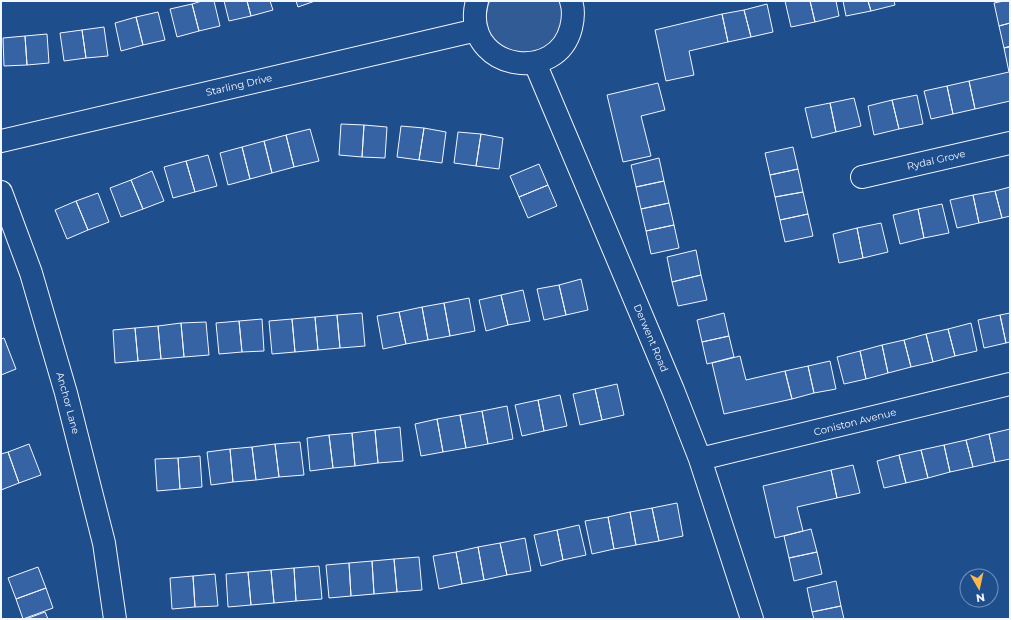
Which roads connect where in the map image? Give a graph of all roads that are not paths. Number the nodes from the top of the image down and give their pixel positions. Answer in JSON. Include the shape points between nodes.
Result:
{"nodes":[{"id":1,"x":477,"y":1,"type":"edge"},
{"id":2,"x":577,"y":2,"type":"edge"},
{"id":3,"x":477,"y":30,"type":"junction"},
{"id":4,"x":535,"y":63,"type":"junction"},
{"id":5,"x":1,"y":141,"type":"edge"},
{"id":6,"x":1010,"y":143,"type":"edge"},
{"id":7,"x":862,"y":177,"type":"dead end"},
{"id":8,"x":1,"y":192,"type":"edge"},
{"id":9,"x":1010,"y":384,"type":"edge"},
{"id":10,"x":700,"y":459,"type":"junction"},
{"id":11,"x":115,"y":619,"type":"edge"},
{"id":12,"x":752,"y":619,"type":"edge"}],
"edges":[{"from":1,"to":3,"type":"street","via":[[474,14]]},
{"from":2,"to":4,"type":"street","via":[[569,35],[561,48]]},
{"from":3,"to":4,"type":"street","via":[[483,43],[493,54],[506,61],[520,64]]},
{"from":3,"to":5,"type":"street","name":"Starling Drive"},
{"from":4,"to":10,"type":"street","name":"Derwent Road"},
{"from":6,"to":7,"type":"street","name":"Rydal Grove"},
{"from":8,"to":11,"type":"street","name":"Anchor Lane","via":[[31,273],[68,401],[104,543]]},
{"from":9,"to":10,"type":"street","name":"Coniston Avenue"},
{"from":10,"to":12,"type":"street","name":"Derwent Road"}]}
